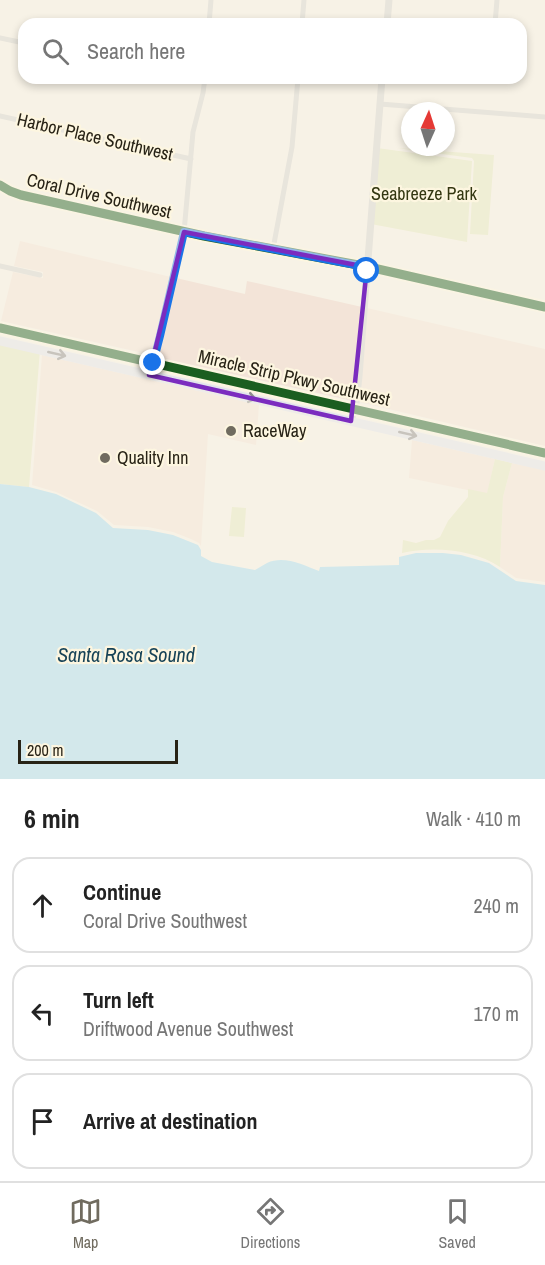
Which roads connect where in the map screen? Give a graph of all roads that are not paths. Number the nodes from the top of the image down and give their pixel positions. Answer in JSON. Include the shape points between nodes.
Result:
{"nodes":[{"id":1,"x":211,"y":0,"type":"edge"},
{"id":2,"x":304,"y":0,"type":"edge"},
{"id":3,"x":389,"y":0,"type":"edge"},
{"id":4,"x":497,"y":0,"type":"edge"},
{"id":5,"x":210,"y":18,"type":"edge"},
{"id":6,"x":302,"y":18,"type":"edge"},
{"id":7,"x":388,"y":18,"type":"edge"},
{"id":8,"x":496,"y":18,"type":"edge"},
{"id":9,"x":0,"y":38,"type":"edge"},
{"id":10,"x":18,"y":42,"type":"edge"},
{"id":11,"x":204,"y":84,"type":"edge"},
{"id":12,"x":297,"y":84,"type":"edge"},
{"id":13,"x":382,"y":84,"type":"edge"},
{"id":14,"x":380,"y":104,"type":"junction"},
{"id":15,"x":0,"y":116,"type":"edge"},
{"id":16,"x":545,"y":117,"type":"edge"},
{"id":17,"x":191,"y":159,"type":"junction"},
{"id":18,"x":0,"y":185,"type":"edge"},
{"id":19,"x":184,"y":232,"type":"junction"},
{"id":20,"x":273,"y":249,"type":"junction"},
{"id":21,"x":0,"y":266,"type":"edge"},
{"id":22,"x":367,"y":267,"type":"junction"},
{"id":23,"x":40,"y":275,"type":"dead end"},
{"id":24,"x":545,"y":308,"type":"edge"},
{"id":25,"x":0,"y":327,"type":"edge"},
{"id":26,"x":0,"y":341,"type":"edge"},
{"id":27,"x":153,"y":363,"type":"junction"},
{"id":28,"x":149,"y":375,"type":"junction"},
{"id":29,"x":354,"y":409,"type":"junction"},
{"id":30,"x":351,"y":421,"type":"junction"},
{"id":31,"x":545,"y":453,"type":"edge"},
{"id":32,"x":545,"y":466,"type":"edge"}],
"edges":[{"from":1,"to":5,"type":"street"},
{"from":2,"to":6,"type":"street"},
{"from":3,"to":7,"type":"street"},
{"from":4,"to":8,"type":"street"},
{"from":9,"to":10,"type":"street"},
{"from":11,"to":17,"type":"street"},
{"from":12,"to":20,"type":"street","via":[[292,147]]},
{"from":13,"to":14,"type":"street"},
{"from":14,"to":16,"type":"street"},
{"from":14,"to":22,"type":"street"},
{"from":15,"to":17,"type":"street","name":"Harbor Place Southwest"},
{"from":17,"to":19,"type":"street"},
{"from":18,"to":19,"type":"street","name":"Coral Drive Southwest","via":[[21,195]]},
{"from":19,"to":20,"type":"street","name":"Coral Drive Southwest"},
{"from":19,"to":27,"type":"street"},
{"from":20,"to":22,"type":"street","name":"Coral Drive Southwest"},
{"from":21,"to":23,"type":"street"},
{"from":22,"to":24,"type":"street","name":"Coral Drive Southwest"},
{"from":22,"to":29,"type":"street"},
{"from":25,"to":27,"type":"highway","name":"Miracle Strip Pkwy Southwest"},
{"from":26,"to":28,"type":"highway","name":"Miracle Strip Pkwy Southwest","one_way":true},
{"from":27,"to":28,"type":"street"},
{"from":27,"to":29,"type":"highway","name":"Miracle Strip Pkwy Southwest"},
{"from":28,"to":30,"type":"highway","name":"Miracle Strip Pkwy Southwest","one_way":true},
{"from":29,"to":30,"type":"street"},
{"from":29,"to":31,"type":"highway","name":"Miracle Strip Pkwy Southwest"},
{"from":30,"to":32,"type":"highway","name":"Miracle Strip Pkwy Southwest","one_way":true}]}
